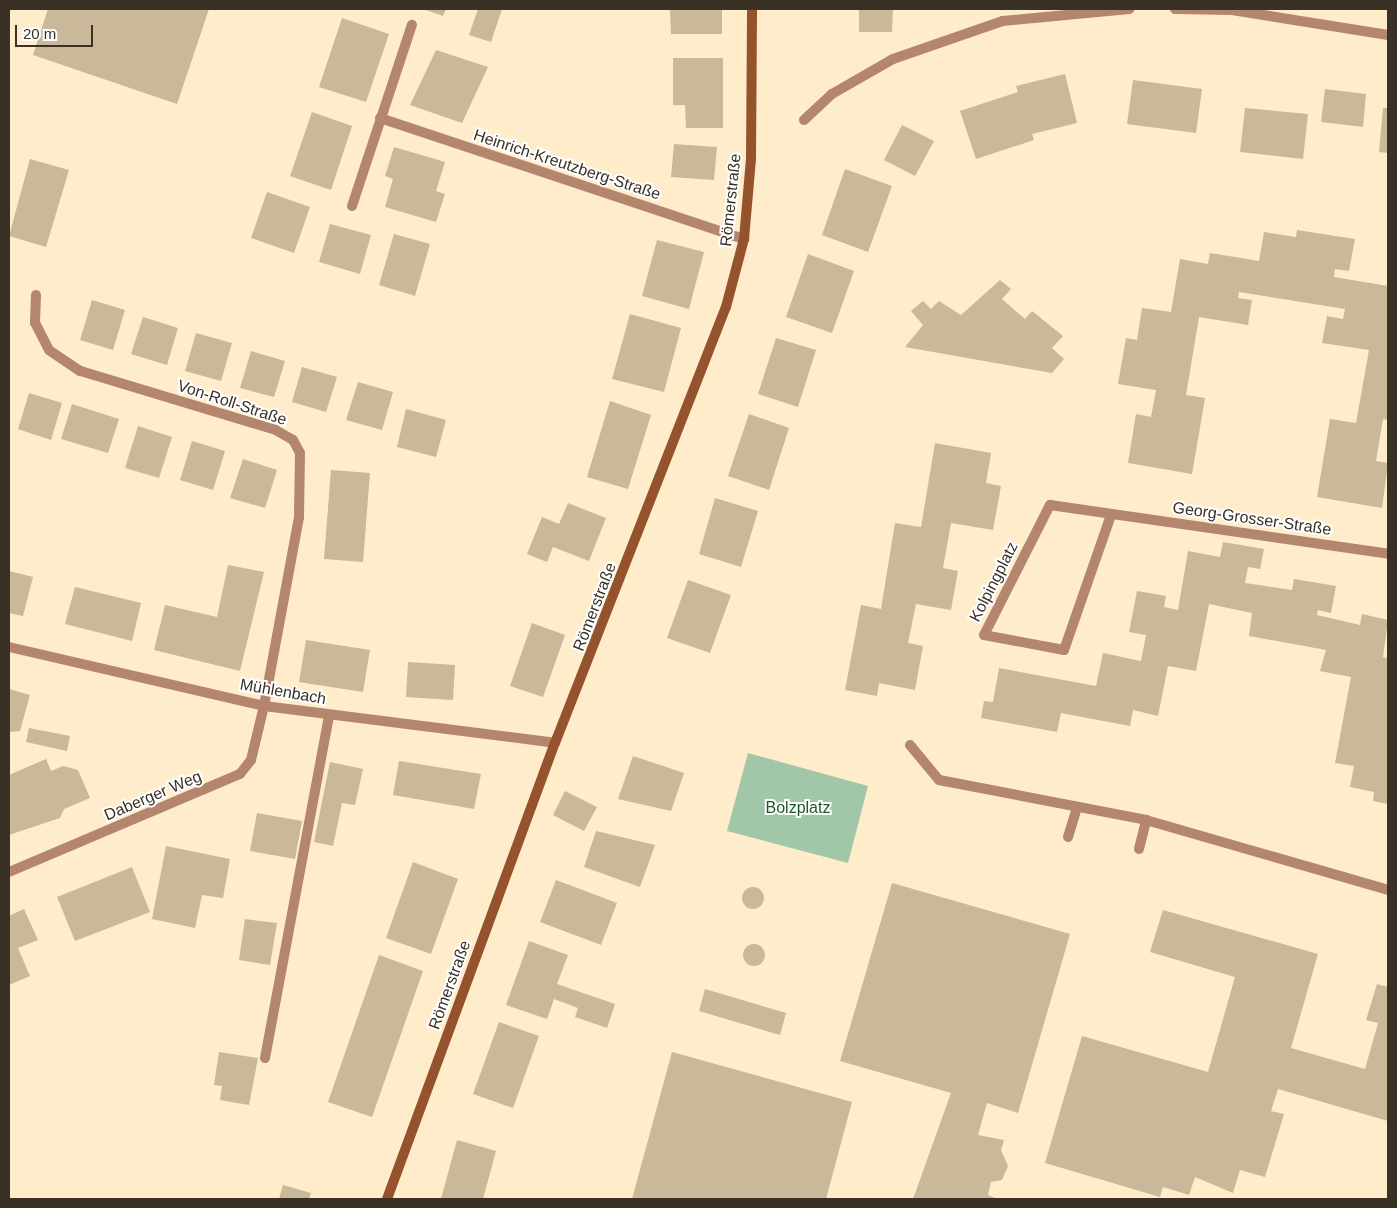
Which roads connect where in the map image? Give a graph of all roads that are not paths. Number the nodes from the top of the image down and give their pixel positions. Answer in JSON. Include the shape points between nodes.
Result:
{"nodes":[{"id":1,"x":752,"y":9,"type":"edge"},
{"id":2,"x":1129,"y":9,"type":"edge"},
{"id":3,"x":1175,"y":9,"type":"edge"},
{"id":4,"x":1232,"y":9,"type":"edge"},
{"id":5,"x":412,"y":25,"type":"dead end"},
{"id":6,"x":1388,"y":35,"type":"edge"},
{"id":7,"x":380,"y":118,"type":"junction"},
{"id":8,"x":804,"y":120,"type":"dead end"},
{"id":9,"x":352,"y":206,"type":"dead end"},
{"id":10,"x":744,"y":239,"type":"junction"},
{"id":11,"x":36,"y":295,"type":"dead end"},
{"id":12,"x":1111,"y":515,"type":"junction"},
{"id":13,"x":1388,"y":554,"type":"edge"},
{"id":14,"x":9,"y":647,"type":"edge"},
{"id":15,"x":264,"y":706,"type":"junction"},
{"id":16,"x":329,"y":715,"type":"junction"},
{"id":17,"x":555,"y":743,"type":"junction"},
{"id":18,"x":910,"y":745,"type":"dead end"},
{"id":19,"x":1077,"y":808,"type":"junction"},
{"id":20,"x":1146,"y":820,"type":"junction"},
{"id":21,"x":1068,"y":837,"type":"dead end"},
{"id":22,"x":1139,"y":850,"type":"dead end"},
{"id":23,"x":9,"y":872,"type":"edge"},
{"id":24,"x":1388,"y":890,"type":"edge"},
{"id":25,"x":266,"y":1058,"type":"dead end"},
{"id":26,"x":387,"y":1199,"type":"edge"}],
"edges":[{"from":1,"to":10,"type":"main road","name":"Römerstraße","via":[[751,160]]},
{"from":2,"to":8,"type":"street","via":[[1003,21],[894,60],[832,94]]},
{"from":3,"to":4,"type":"street"},
{"from":4,"to":6,"type":"street"},
{"from":5,"to":7,"type":"street"},
{"from":7,"to":9,"type":"street"},
{"from":7,"to":10,"type":"street","name":"Heinrich-Kreutzberg-Straße"},
{"from":10,"to":17,"type":"main road","name":"Römerstraße","via":[[726,307]]},
{"from":11,"to":15,"type":"street","name":"Von-Roll-Straße","via":[[35,323],[49,350],[80,371],[276,430],[293,440],[300,453],[299,517]]},
{"from":12,"to":12,"type":"street","name":"Kolpingplatz","via":[[1050,505],[984,634],[1064,650]]},
{"from":12,"to":13,"type":"street","name":"Georg-Grosser-Straße"},
{"from":14,"to":15,"type":"street","name":"Mühlenbach"},
{"from":15,"to":16,"type":"street","name":"Mühlenbach"},
{"from":15,"to":23,"type":"street","name":"Daberger Weg","via":[[251,760],[240,774]]},
{"from":16,"to":17,"type":"street","name":"Mühlenbach"},
{"from":16,"to":25,"type":"street"},
{"from":17,"to":26,"type":"main road","name":"Römerstraße"},
{"from":18,"to":19,"type":"street","via":[[939,780]]},
{"from":19,"to":20,"type":"street"},
{"from":19,"to":21,"type":"street"},
{"from":20,"to":22,"type":"street"},
{"from":20,"to":24,"type":"street"}]}
